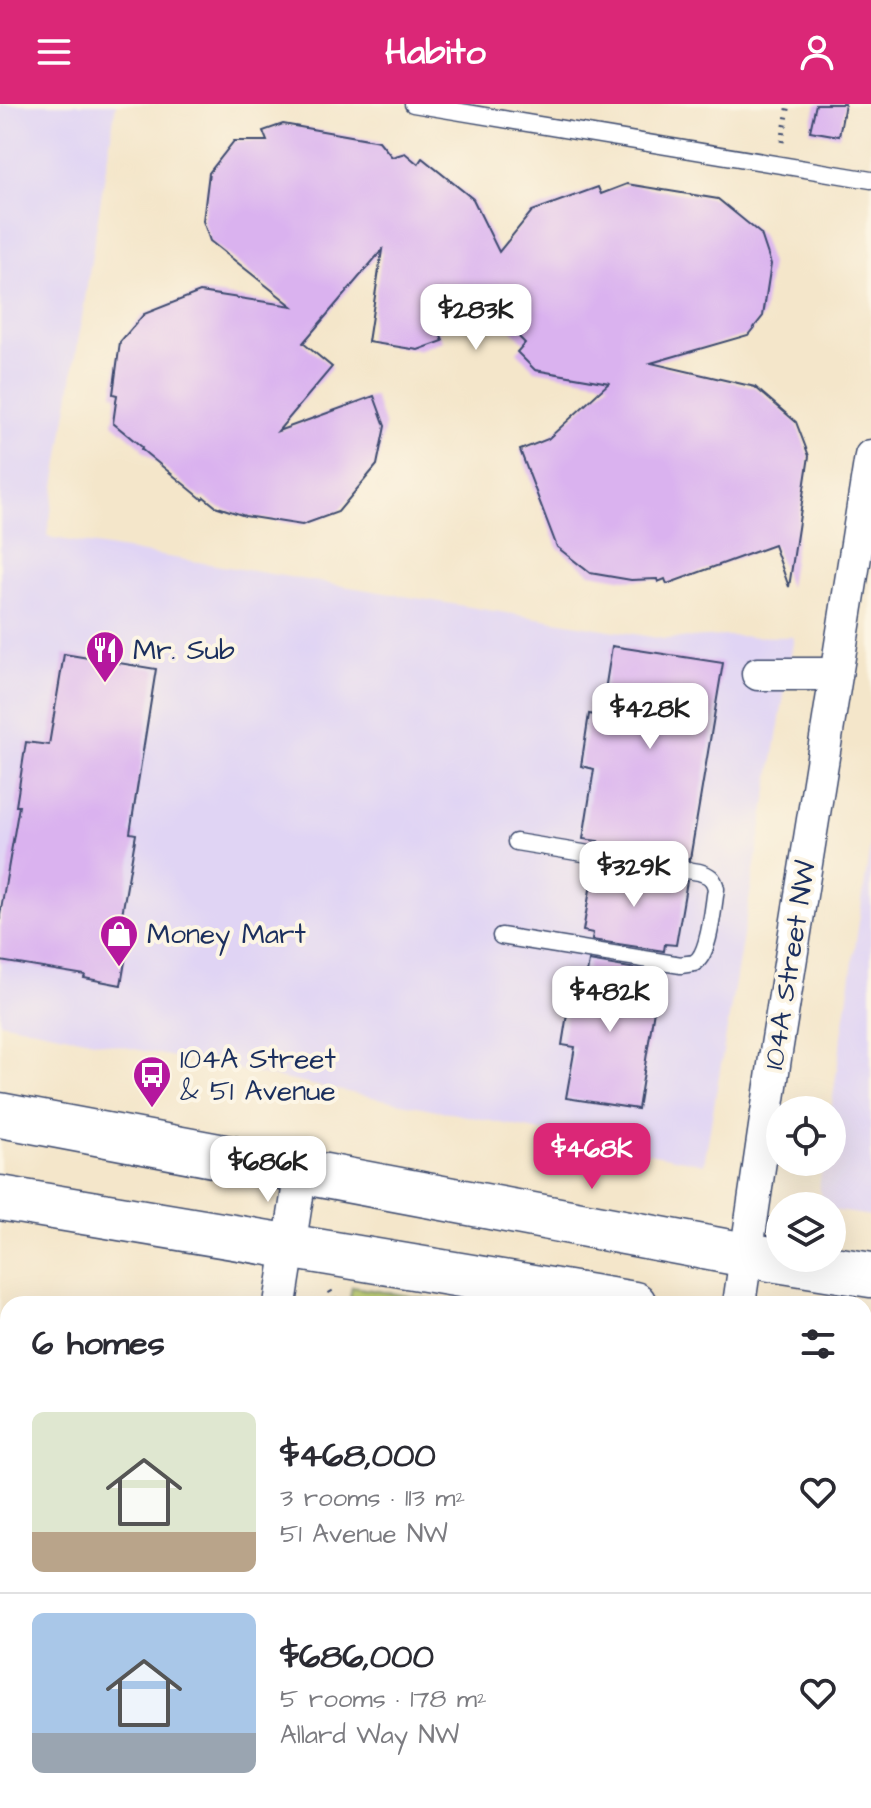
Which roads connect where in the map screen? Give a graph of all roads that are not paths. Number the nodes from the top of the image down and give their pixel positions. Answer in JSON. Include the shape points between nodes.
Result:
{"nodes":[{"id":1,"x":413,"y":104,"type":"edge"},
{"id":2,"x":871,"y":180,"type":"edge"},
{"id":3,"x":871,"y":456,"type":"edge"},
{"id":4,"x":758,"y":674,"type":"dead end"},
{"id":5,"x":836,"y":674,"type":"junction"},
{"id":6,"x":516,"y":842,"type":"dead end"},
{"id":7,"x":501,"y":936,"type":"dead end"},
{"id":8,"x":0,"y":1115,"type":"edge"},
{"id":9,"x":301,"y":1171,"type":"junction"},
{"id":10,"x":0,"y":1198,"type":"edge"},
{"id":11,"x":289,"y":1247,"type":"junction"},
{"id":12,"x":746,"y":1255,"type":"junction"},
{"id":13,"x":871,"y":1275,"type":"edge"},
{"id":14,"x":281,"y":1296,"type":"edge"},
{"id":15,"x":586,"y":1296,"type":"edge"},
{"id":16,"x":740,"y":1296,"type":"edge"}],
"edges":[{"from":1,"to":2,"type":"lane"},
{"from":3,"to":5,"type":"street","name":"104A Street NW"},
{"from":4,"to":5,"type":"street"},
{"from":5,"to":12,"type":"street","name":"104A Street NW"},
{"from":6,"to":7,"type":"lane","via":[[699,872],[715,881],[716,889],[707,945],[694,962],[681,965]]},
{"from":8,"to":9,"type":"main road"},
{"from":9,"to":11,"type":"street"},
{"from":9,"to":12,"type":"main road"},
{"from":10,"to":11,"type":"main road"},
{"from":11,"to":14,"type":"street"},
{"from":11,"to":15,"type":"main road"},
{"from":12,"to":13,"type":"main road"},
{"from":12,"to":16,"type":"street","name":"104A Street NW"}]}
